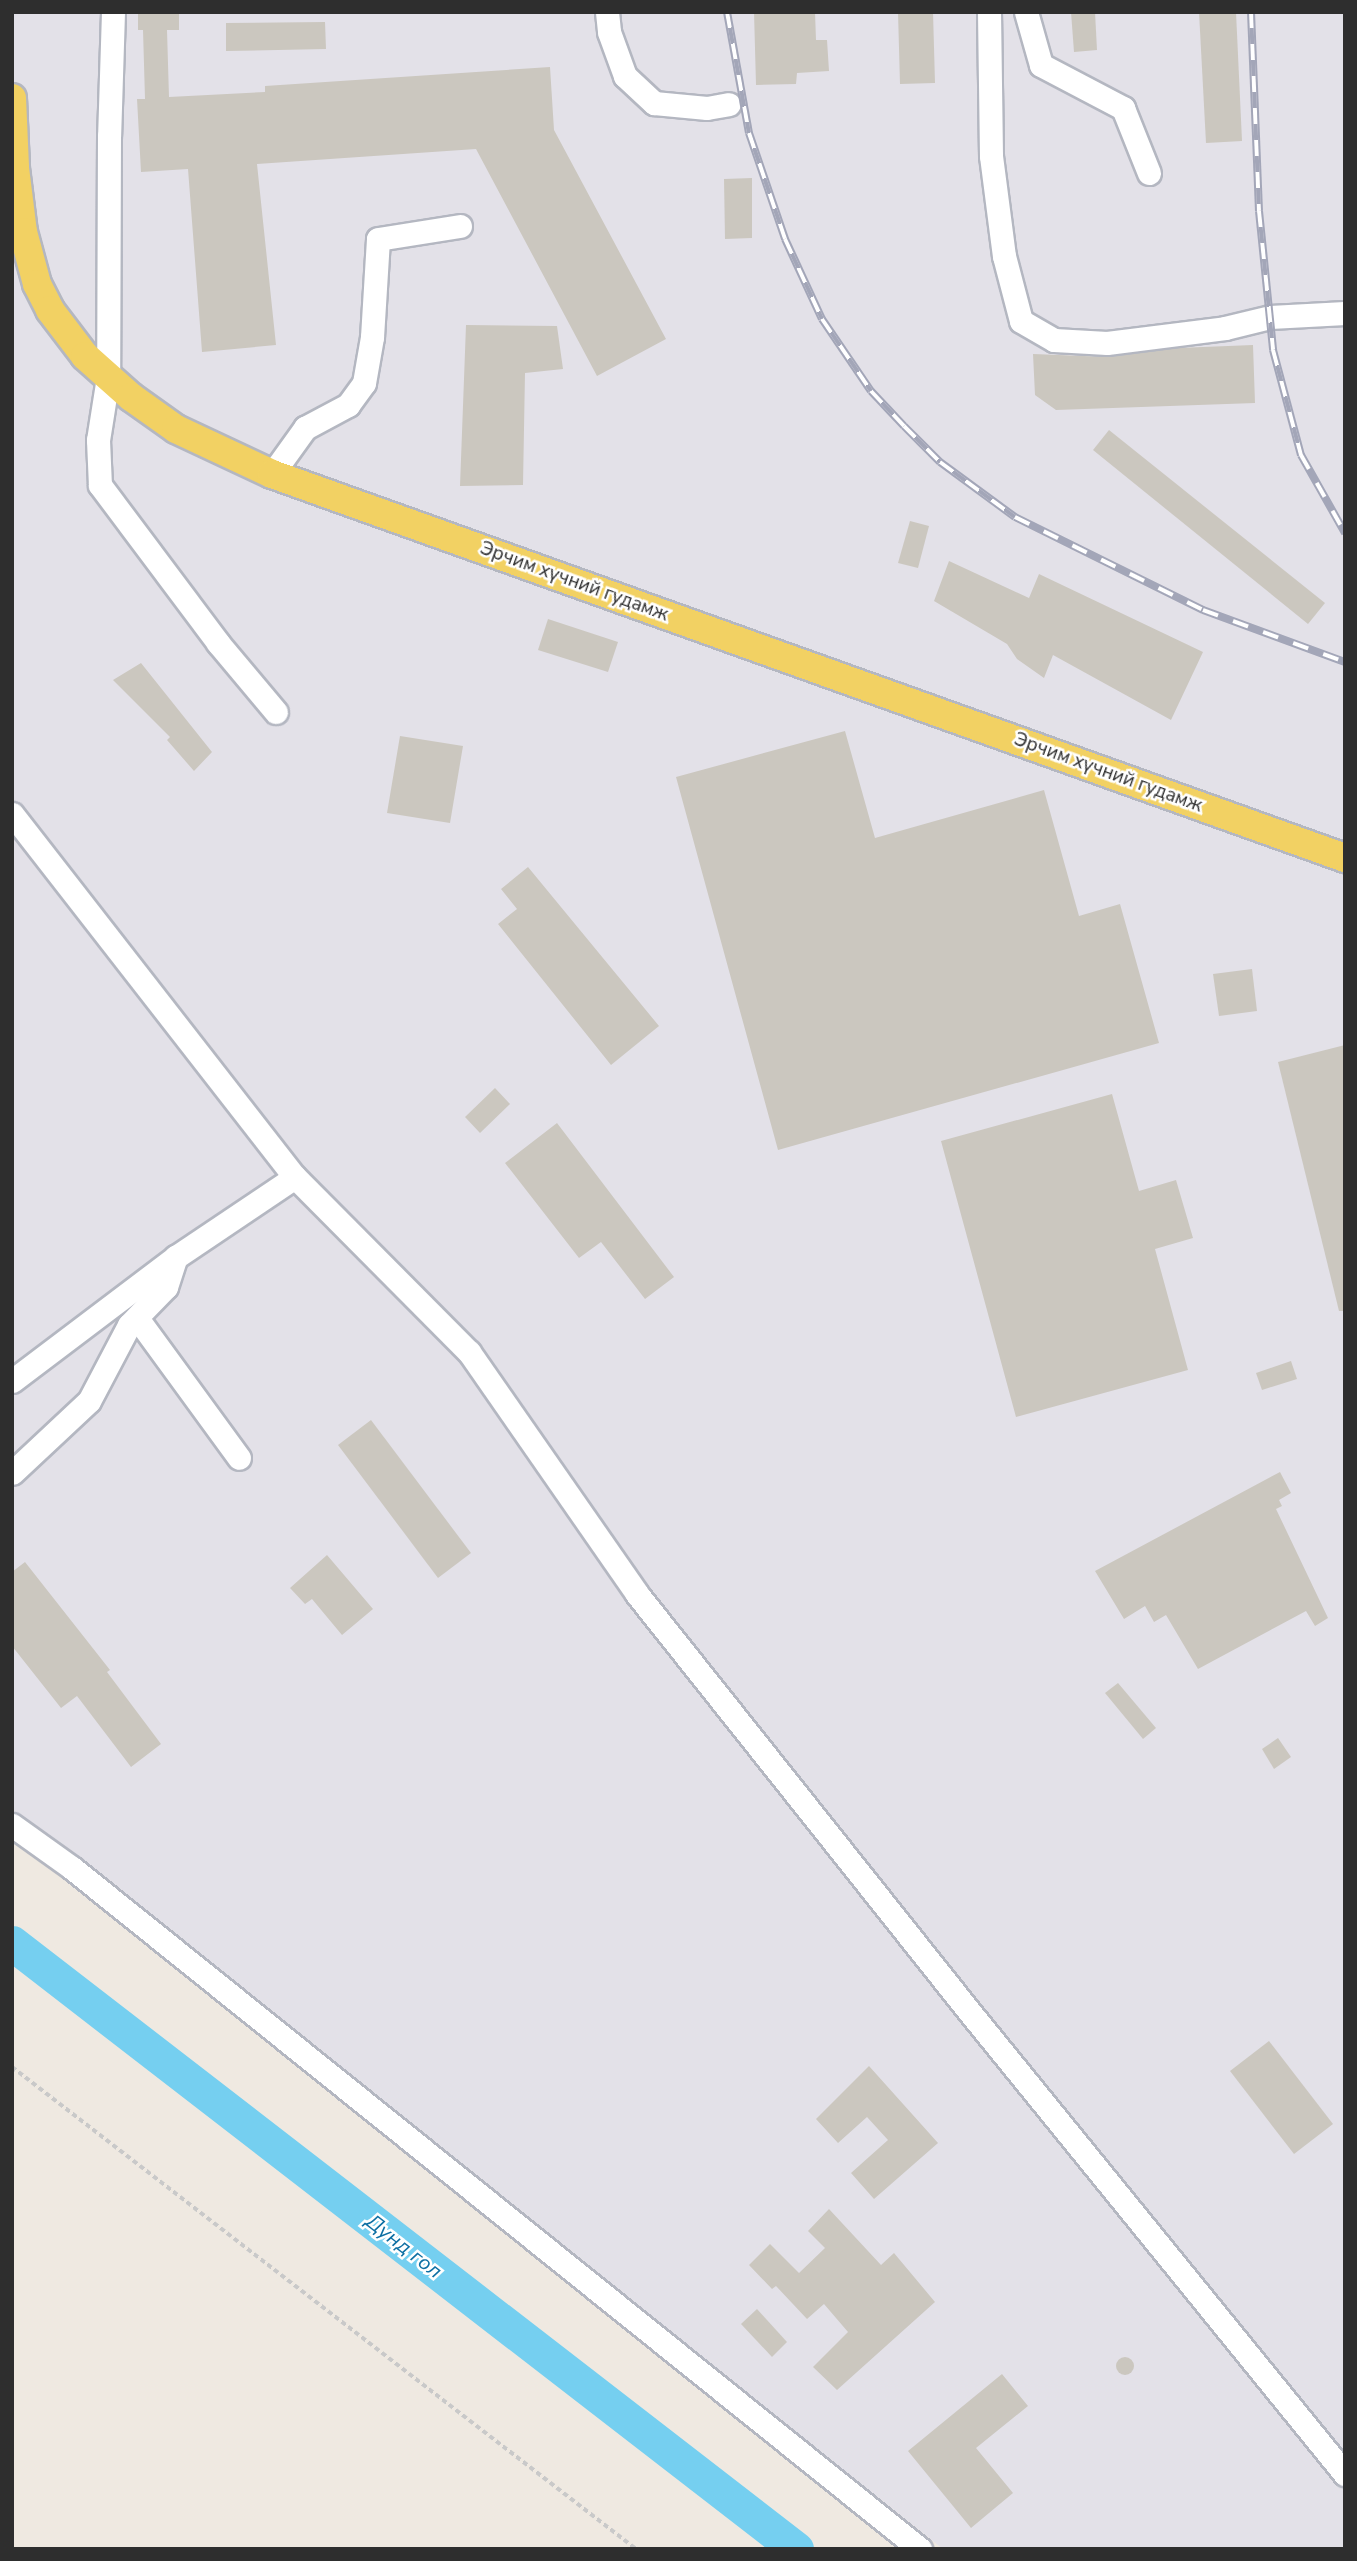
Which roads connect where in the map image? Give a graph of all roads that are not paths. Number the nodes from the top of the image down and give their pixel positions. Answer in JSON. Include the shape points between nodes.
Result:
{"nodes":[{"id":1,"x":113,"y":12,"type":"edge"},
{"id":2,"x":607,"y":12,"type":"edge"},
{"id":3,"x":989,"y":12,"type":"edge"},
{"id":4,"x":1026,"y":12,"type":"edge"},
{"id":5,"x":12,"y":99,"type":"edge"},
{"id":6,"x":729,"y":104,"type":"dead end"},
{"id":7,"x":1149,"y":173,"type":"dead end"},
{"id":8,"x":460,"y":226,"type":"dead end"},
{"id":9,"x":1345,"y":313,"type":"edge"},
{"id":10,"x":108,"y":377,"type":"junction"},
{"id":11,"x":272,"y":474,"type":"junction"},
{"id":12,"x":276,"y":712,"type":"dead end"},
{"id":13,"x":12,"y":814,"type":"edge"},
{"id":14,"x":1345,"y":858,"type":"edge"},
{"id":15,"x":295,"y":1177,"type":"junction"},
{"id":16,"x":176,"y":1257,"type":"junction"},
{"id":17,"x":137,"y":1318,"type":"junction"},
{"id":18,"x":12,"y":1381,"type":"edge"},
{"id":19,"x":239,"y":1458,"type":"dead end"},
{"id":20,"x":12,"y":1473,"type":"edge"},
{"id":21,"x":12,"y":1825,"type":"edge"},
{"id":22,"x":1345,"y":2474,"type":"edge"},
{"id":23,"x":920,"y":2549,"type":"edge"}],
"edges":[{"from":1,"to":10,"type":"street"},
{"from":2,"to":6,"type":"street","via":[[625,76],[654,103],[707,108]]},
{"from":3,"to":9,"type":"street","via":[[991,156],[1004,257],[1021,321],[1054,340],[1107,343],[1225,328],[1270,317]]},
{"from":4,"to":7,"type":"street","via":[[1041,65],[1123,108]]},
{"from":5,"to":10,"type":"main road","name":"Эрчим хүчний гудамж","via":[[18,200],[33,272],[68,337]]},
{"from":8,"to":11,"type":"street","via":[[378,239],[364,383],[348,405],[304,428]]},
{"from":10,"to":11,"type":"main road","name":"Эрчим хүчний гудамж","via":[[176,429]]},
{"from":10,"to":12,"type":"street","via":[[98,440],[100,485],[218,643]]},
{"from":11,"to":14,"type":"main road","name":"Эрчим хүчний гудамж"},
{"from":13,"to":15,"type":"street"},
{"from":15,"to":16,"type":"street"},
{"from":15,"to":22,"type":"street","via":[[469,1352],[637,1594]]},
{"from":16,"to":17,"type":"street","via":[[166,1287]]},
{"from":16,"to":18,"type":"street"},
{"from":17,"to":19,"type":"street"},
{"from":17,"to":20,"type":"street","via":[[89,1401]]},
{"from":21,"to":23,"type":"street","via":[[72,1868]]}]}
